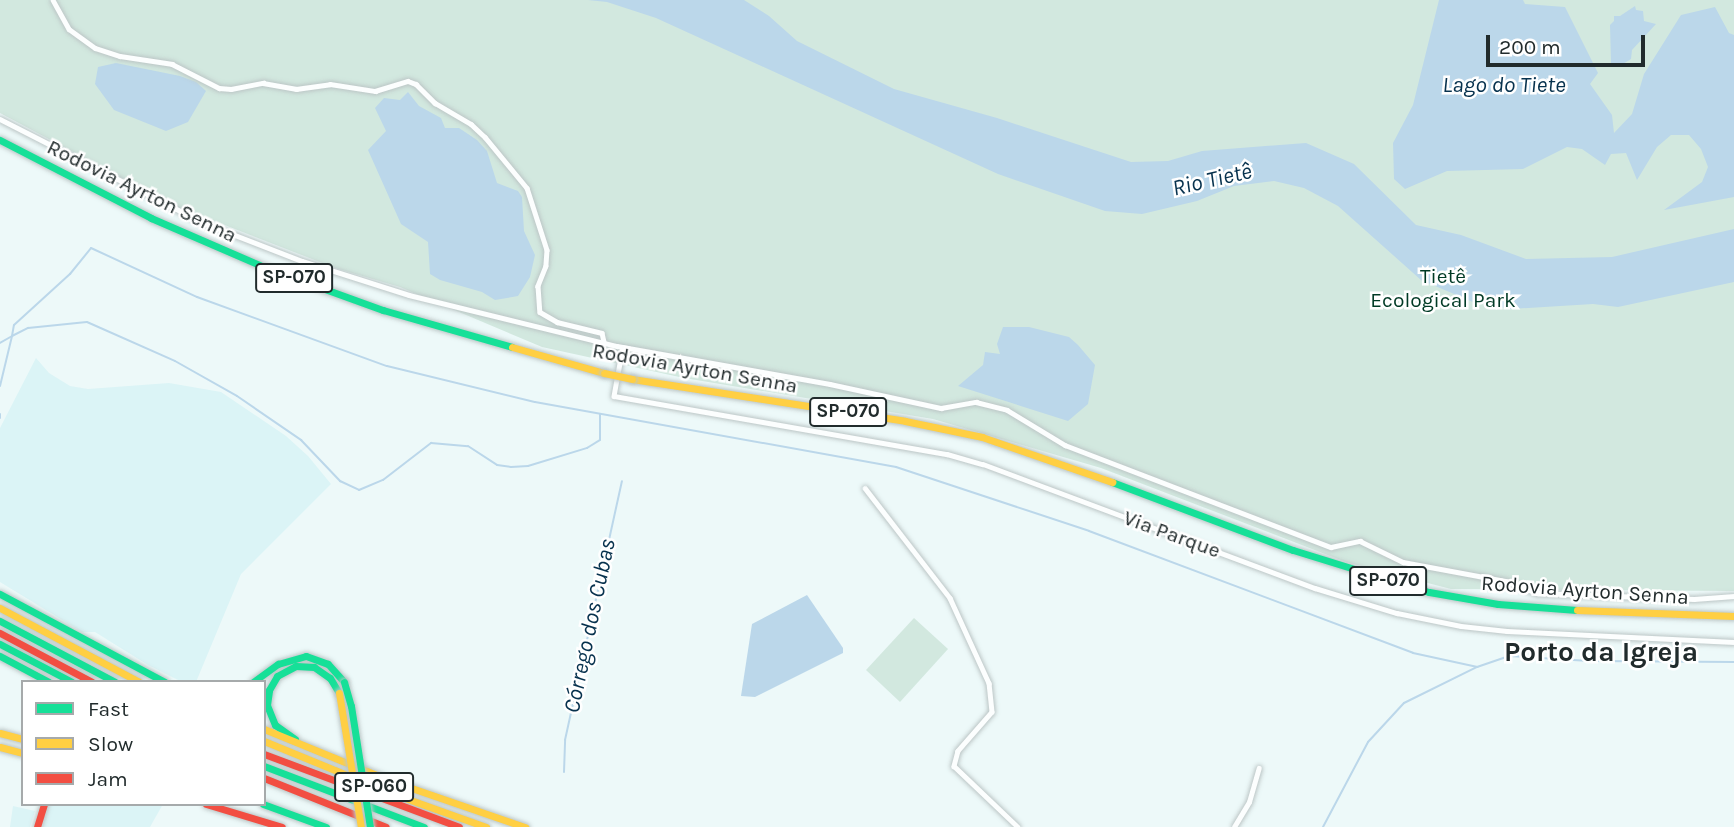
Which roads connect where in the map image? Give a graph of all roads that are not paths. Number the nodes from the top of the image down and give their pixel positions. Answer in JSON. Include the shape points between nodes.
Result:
{"nodes":[{"id":1,"x":53,"y":0,"type":"edge"},
{"id":2,"x":0,"y":119,"type":"edge"},
{"id":3,"x":0,"y":140,"type":"edge"},
{"id":4,"x":604,"y":342,"type":"junction"},
{"id":5,"x":623,"y":347,"type":"junction"},
{"id":6,"x":866,"y":488,"type":"dead end"},
{"id":7,"x":0,"y":594,"type":"edge"},
{"id":8,"x":1734,"y":596,"type":"edge"},
{"id":9,"x":0,"y":608,"type":"edge"},
{"id":10,"x":1734,"y":616,"type":"edge"},
{"id":11,"x":0,"y":621,"type":"edge"},
{"id":12,"x":0,"y":633,"type":"edge"},
{"id":13,"x":1734,"y":642,"type":"edge"},
{"id":14,"x":0,"y":644,"type":"edge"},
{"id":15,"x":0,"y":656,"type":"edge"},
{"id":16,"x":45,"y":680,"type":"edge"},
{"id":17,"x":68,"y":680,"type":"edge"},
{"id":18,"x":88,"y":680,"type":"edge"},
{"id":19,"x":111,"y":680,"type":"edge"},
{"id":20,"x":135,"y":680,"type":"edge"},
{"id":21,"x":161,"y":680,"type":"edge"},
{"id":22,"x":256,"y":680,"type":"edge"},
{"id":23,"x":266,"y":730,"type":"edge"},
{"id":24,"x":0,"y":733,"type":"edge"},
{"id":25,"x":21,"y":738,"type":"edge"},
{"id":26,"x":266,"y":742,"type":"edge"},
{"id":27,"x":0,"y":747,"type":"edge"},
{"id":28,"x":314,"y":751,"type":"junction"},
{"id":29,"x":21,"y":752,"type":"edge"},
{"id":30,"x":266,"y":755,"type":"edge"},
{"id":31,"x":266,"y":767,"type":"edge"},
{"id":32,"x":1259,"y":768,"type":"dead end"},
{"id":33,"x":266,"y":779,"type":"edge"},
{"id":34,"x":266,"y":805,"type":"edge"},
{"id":35,"x":43,"y":806,"type":"edge"},
{"id":36,"x":218,"y":806,"type":"edge"},
{"id":37,"x":37,"y":827,"type":"edge"},
{"id":38,"x":282,"y":827,"type":"edge"},
{"id":39,"x":326,"y":827,"type":"edge"},
{"id":40,"x":361,"y":827,"type":"edge"},
{"id":41,"x":370,"y":827,"type":"edge"},
{"id":42,"x":386,"y":827,"type":"edge"},
{"id":43,"x":424,"y":827,"type":"edge"},
{"id":44,"x":458,"y":827,"type":"edge"},
{"id":45,"x":486,"y":827,"type":"edge"},
{"id":46,"x":525,"y":827,"type":"edge"},
{"id":47,"x":1018,"y":827,"type":"edge"},
{"id":48,"x":1234,"y":827,"type":"edge"}],
"edges":[{"from":1,"to":4,"type":"street","via":[[69,29],[95,48],[172,64],[219,88],[263,83],[286,89],[330,85],[375,91],[416,84],[485,137],[527,188],[547,250],[538,286],[540,312],[557,322],[602,333]]},
{"from":2,"to":4,"type":"street","via":[[168,207],[250,242],[409,295]]},
{"from":3,"to":10,"type":"main road","name":"Rodovia Ayrton Senna","number":"SP-070","bridge":true,"via":[[151,218],[264,267],[383,310],[604,373],[982,437],[1293,550],[1429,592],[1570,611]]},
{"from":4,"to":5,"type":"street"},
{"from":5,"to":8,"type":"street","via":[[941,408],[976,402],[1007,410],[1065,445],[1331,547],[1360,541],[1403,562],[1506,581],[1530,591],[1694,599]]},
{"from":5,"to":13,"type":"street","name":"Via Parque","via":[[614,396],[947,454],[1315,588],[1423,619],[1541,634]]},
{"from":6,"to":47,"type":"street","via":[[950,598],[989,684],[992,712],[958,751],[954,766]]},
{"from":7,"to":21,"type":"main road"},
{"from":9,"to":20,"type":"main road"},
{"from":11,"to":19,"type":"main road"},
{"from":12,"to":18,"type":"main road"},
{"from":14,"to":17,"type":"main road"},
{"from":15,"to":16,"type":"main road"},
{"from":22,"to":41,"type":"main road","bridge":true,"via":[[278,664],[306,656],[328,664],[344,682]]},
{"from":23,"to":28,"type":"main road"},
{"from":24,"to":25,"type":"main road"},
{"from":26,"to":45,"type":"main road","number":"SP-060"},
{"from":27,"to":29,"type":"main road"},
{"from":28,"to":40,"type":"main road","bridge":true,"via":[[270,717],[267,697],[285,670],[305,665],[324,672],[339,693]]},
{"from":28,"to":46,"type":"main road"},
{"from":30,"to":44,"type":"main road","number":"SP-060"},
{"from":31,"to":43,"type":"main road","number":"SP-060"},
{"from":32,"to":48,"type":"street","via":[[1258,781]]},
{"from":33,"to":42,"type":"main road","number":"SP-060"},
{"from":34,"to":39,"type":"main road"},
{"from":35,"to":37,"type":"main road"},
{"from":36,"to":38,"type":"main road"}]}
